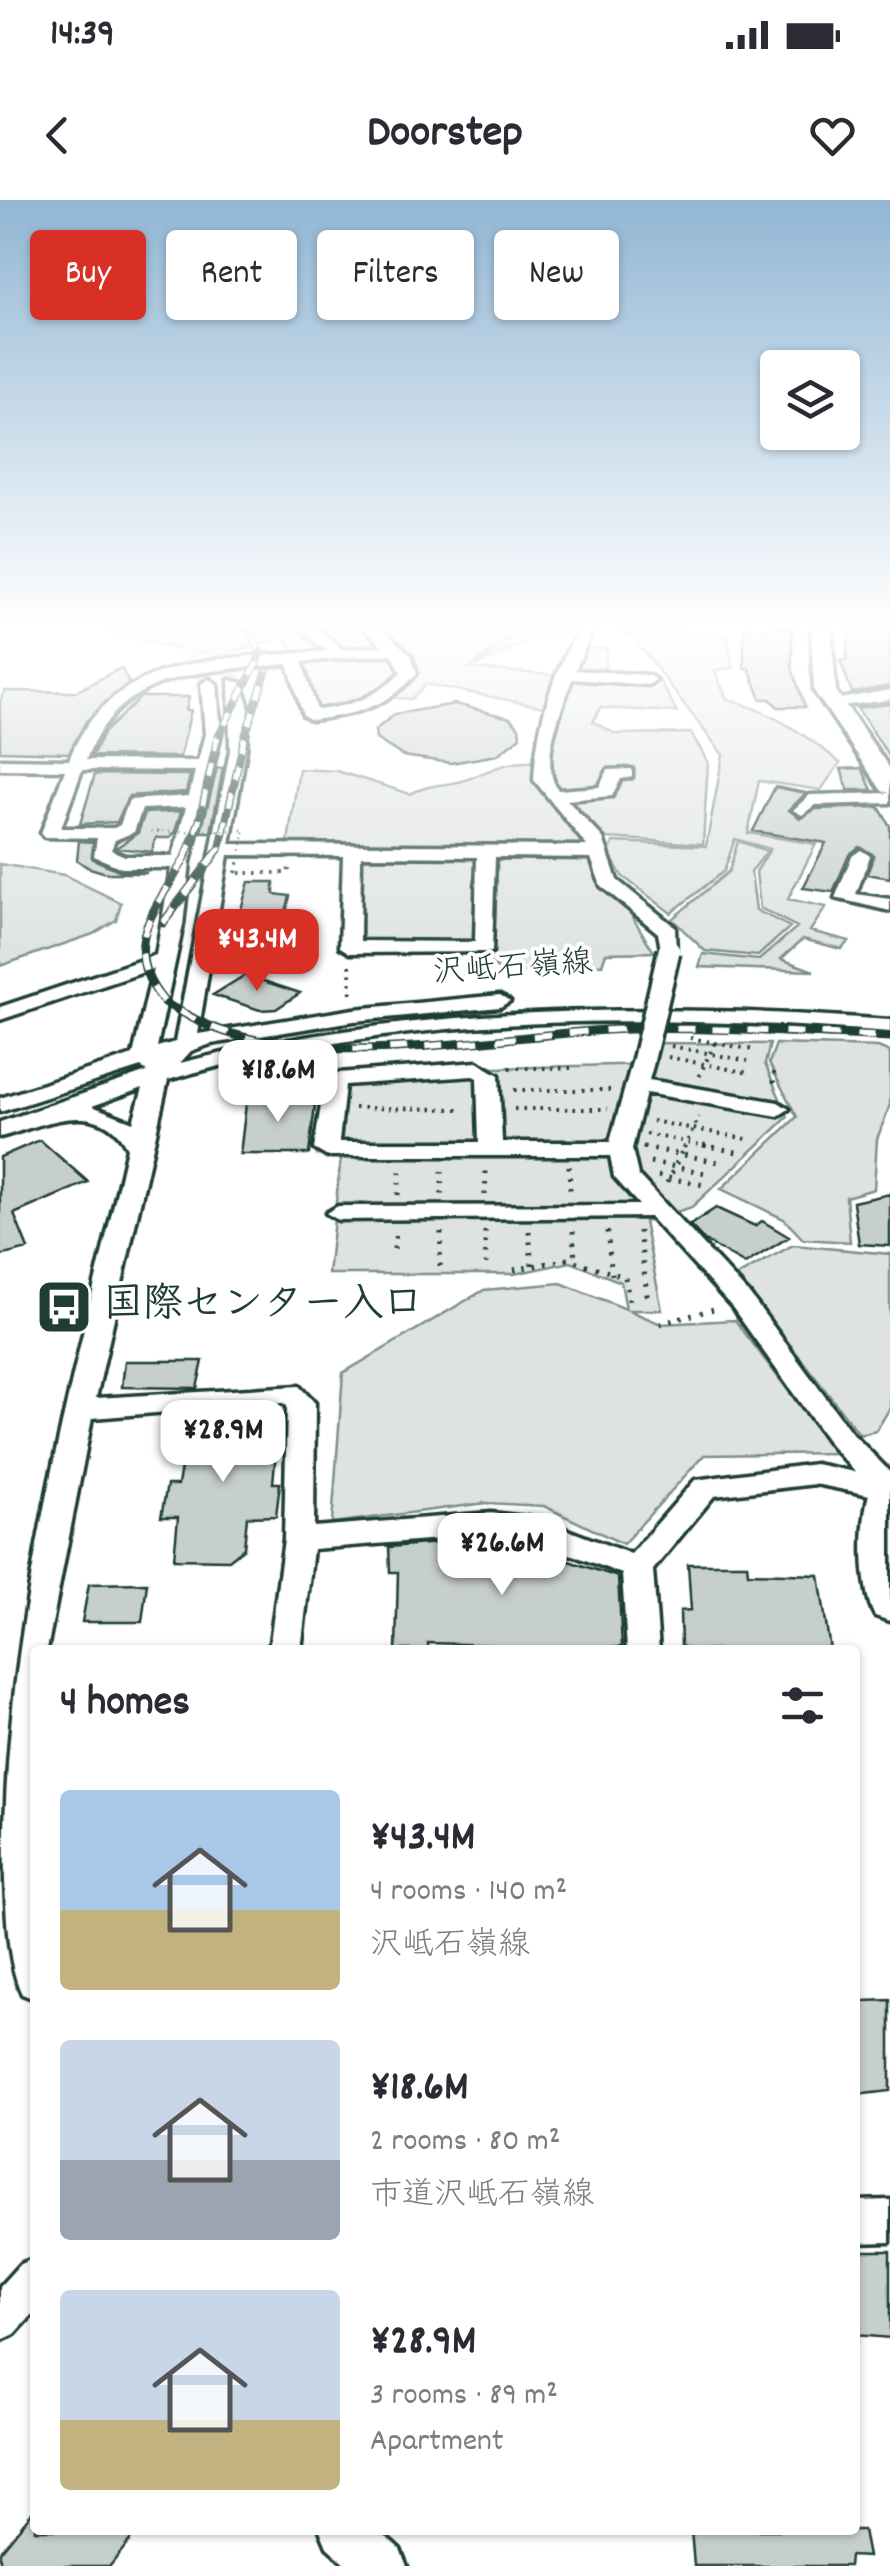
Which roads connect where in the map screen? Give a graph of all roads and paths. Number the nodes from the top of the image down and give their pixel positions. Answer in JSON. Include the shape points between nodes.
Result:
{"nodes":[{"id":1,"x":86,"y":738,"type":"edge"},
{"id":2,"x":212,"y":738,"type":"edge"},
{"id":3,"x":238,"y":738,"type":"edge"},
{"id":4,"x":547,"y":738,"type":"edge"},
{"id":5,"x":857,"y":738,"type":"edge"},
{"id":6,"x":0,"y":764,"type":"edge"},
{"id":7,"x":78,"y":764,"type":"junction"},
{"id":8,"x":207,"y":766,"type":"junction"},
{"id":9,"x":626,"y":773,"type":"dead end"},
{"id":10,"x":890,"y":786,"type":"edge"},
{"id":11,"x":553,"y":796,"type":"junction"},
{"id":12,"x":890,"y":798,"type":"edge"},
{"id":13,"x":198,"y":801,"type":"junction"},
{"id":14,"x":802,"y":810,"type":"dead end"},
{"id":15,"x":159,"y":830,"type":"junction"},
{"id":16,"x":141,"y":831,"type":"dead end"},
{"id":17,"x":169,"y":831,"type":"dead end"},
{"id":18,"x":152,"y":832,"type":"dead end"},
{"id":19,"x":114,"y":833,"type":"junction"},
{"id":20,"x":157,"y":837,"type":"dead end"},
{"id":21,"x":220,"y":849,"type":"junction"},
{"id":22,"x":352,"y":850,"type":"junction"},
{"id":23,"x":486,"y":851,"type":"junction"},
{"id":24,"x":596,"y":852,"type":"junction"},
{"id":25,"x":861,"y":856,"type":"dead end"},
{"id":26,"x":181,"y":862,"type":"junction"},
{"id":27,"x":288,"y":873,"type":"dead end"},
{"id":28,"x":890,"y":905,"type":"edge"},
{"id":29,"x":350,"y":947,"type":"junction"},
{"id":30,"x":164,"y":960,"type":"junction"},
{"id":31,"x":351,"y":1003,"type":"dead end"},
{"id":32,"x":890,"y":1010,"type":"edge"},
{"id":33,"x":0,"y":1014,"type":"edge"},
{"id":34,"x":890,"y":1026,"type":"edge"},
{"id":35,"x":677,"y":1036,"type":"dead end"},
{"id":36,"x":716,"y":1040,"type":"junction"},
{"id":37,"x":185,"y":1044,"type":"junction"},
{"id":38,"x":670,"y":1046,"type":"dead end"},
{"id":39,"x":754,"y":1050,"type":"dead end"},
{"id":40,"x":710,"y":1054,"type":"junction"},
{"id":41,"x":748,"y":1061,"type":"dead end"},
{"id":42,"x":705,"y":1064,"type":"junction"},
{"id":43,"x":151,"y":1066,"type":"junction"},
{"id":44,"x":576,"y":1068,"type":"dead end"},
{"id":45,"x":749,"y":1072,"type":"dead end"},
{"id":46,"x":646,"y":1074,"type":"junction"},
{"id":47,"x":489,"y":1082,"type":"junction"},
{"id":48,"x":700,"y":1094,"type":"junction"},
{"id":49,"x":0,"y":1105,"type":"edge"},
{"id":50,"x":778,"y":1109,"type":"dead end"},
{"id":51,"x":52,"y":1114,"type":"junction"},
{"id":52,"x":642,"y":1119,"type":"dead end"},
{"id":53,"x":693,"y":1129,"type":"junction"},
{"id":54,"x":0,"y":1130,"type":"edge"},
{"id":55,"x":747,"y":1139,"type":"dead end"},
{"id":56,"x":686,"y":1142,"type":"junction"},
{"id":57,"x":138,"y":1146,"type":"junction"},
{"id":58,"x":632,"y":1147,"type":"junction"},
{"id":59,"x":491,"y":1148,"type":"junction"},
{"id":60,"x":737,"y":1152,"type":"dead end"},
{"id":61,"x":680,"y":1154,"type":"junction"},
{"id":62,"x":724,"y":1163,"type":"dead end"},
{"id":63,"x":674,"y":1166,"type":"junction"},
{"id":64,"x":711,"y":1174,"type":"dead end"},
{"id":65,"x":656,"y":1175,"type":"dead end"},
{"id":66,"x":669,"y":1178,"type":"junction"},
{"id":67,"x":704,"y":1185,"type":"dead end"},
{"id":68,"x":647,"y":1202,"type":"junction"},
{"id":69,"x":338,"y":1212,"type":"dead end"},
{"id":70,"x":604,"y":1213,"type":"junction"},
{"id":71,"x":514,"y":1270,"type":"dead end"},
{"id":72,"x":612,"y":1276,"type":"junction"},
{"id":73,"x":741,"y":1301,"type":"junction"},
{"id":74,"x":648,"y":1302,"type":"dead end"},
{"id":75,"x":630,"y":1304,"type":"dead end"},
{"id":76,"x":660,"y":1324,"type":"dead end"},
{"id":77,"x":80,"y":1408,"type":"junction"},
{"id":78,"x":888,"y":1508,"type":"edge"},
{"id":79,"x":299,"y":1538,"type":"junction"},
{"id":80,"x":637,"y":1568,"type":"junction"},
{"id":81,"x":890,"y":1605,"type":"edge"},
{"id":82,"x":287,"y":1645,"type":"edge"},
{"id":83,"x":643,"y":1645,"type":"edge"},
{"id":84,"x":7,"y":1748,"type":"edge"},
{"id":85,"x":30,"y":1951,"type":"edge"},
{"id":86,"x":860,"y":2222,"type":"edge"},
{"id":87,"x":890,"y":2222,"type":"edge"},
{"id":88,"x":30,"y":2285,"type":"edge"},
{"id":89,"x":0,"y":2319,"type":"edge"},
{"id":90,"x":349,"y":2535,"type":"edge"},
{"id":91,"x":383,"y":2566,"type":"edge"}],
"edges":[{"from":1,"to":7,"type":"street"},
{"from":2,"to":8,"type":"street"},
{"from":3,"to":21,"type":"street"},
{"from":4,"to":11,"type":"street","via":[[543,780]]},
{"from":5,"to":10,"type":"main road"},
{"from":6,"to":7,"type":"street"},
{"from":7,"to":8,"type":"street"},
{"from":7,"to":19,"type":"street","via":[[50,833]]},
{"from":8,"to":13,"type":"street"},
{"from":9,"to":11,"type":"street","via":[[614,774],[606,792]]},
{"from":11,"to":24,"type":"street","via":[[594,838]]},
{"from":12,"to":14,"type":"street","via":[[810,800]]},
{"from":13,"to":19,"type":"street","via":[[136,804],[128,828]]},
{"from":13,"to":26,"type":"street"},
{"from":15,"to":18,"type":"path","bridge":true},
{"from":15,"to":20,"type":"path"},
{"from":15,"to":27,"type":"path","bridge":true,"via":[[244,830],[236,872]]},
{"from":16,"to":17,"type":"path"},
{"from":19,"to":26,"type":"street","via":[[104,840],[105,857]]},
{"from":21,"to":22,"type":"street"},
{"from":21,"to":37,"type":"street"},
{"from":22,"to":23,"type":"street"},
{"from":22,"to":29,"type":"street"},
{"from":23,"to":24,"type":"street"},
{"from":23,"to":29,"type":"street","via":[[485,948]]},
{"from":24,"to":46,"type":"street","bridge":true,"via":[[608,882],[668,931],[670,952]]},
{"from":25,"to":28,"type":"street","via":[[844,898]]},
{"from":26,"to":30,"type":"street"},
{"from":29,"to":31,"type":"path"},
{"from":30,"to":33,"type":"street"},
{"from":30,"to":43,"type":"street"},
{"from":32,"to":37,"type":"street","name":"沢岻石嶺線","via":[[742,996],[563,998],[354,1015]]},
{"from":34,"to":43,"type":"street","via":[[703,1014],[539,1017]]},
{"from":35,"to":36,"type":"path"},
{"from":36,"to":39,"type":"path"},
{"from":36,"to":40,"type":"path"},
{"from":37,"to":43,"type":"street"},
{"from":38,"to":40,"type":"path"},
{"from":40,"to":41,"type":"path"},
{"from":40,"to":42,"type":"path"},
{"from":42,"to":45,"type":"path"},
{"from":42,"to":46,"type":"path"},
{"from":42,"to":48,"type":"path"},
{"from":43,"to":49,"type":"street"},
{"from":43,"to":51,"type":"street"},
{"from":43,"to":57,"type":"street"},
{"from":44,"to":47,"type":"path","via":[[500,1068]]},
{"from":46,"to":47,"type":"path"},
{"from":46,"to":48,"type":"street"},
{"from":46,"to":58,"type":"street"},
{"from":47,"to":59,"type":"street"},
{"from":47,"to":59,"type":"street","via":[[477,1069],[334,1079],[326,1148]]},
{"from":48,"to":50,"type":"street"},
{"from":48,"to":53,"type":"path"},
{"from":51,"to":54,"type":"street"},
{"from":51,"to":57,"type":"street","via":[[107,1115],[127,1127]]},
{"from":52,"to":53,"type":"path"},
{"from":53,"to":55,"type":"path"},
{"from":53,"to":56,"type":"path"},
{"from":56,"to":58,"type":"path"},
{"from":56,"to":60,"type":"path"},
{"from":56,"to":61,"type":"path"},
{"from":57,"to":77,"type":"street"},
{"from":58,"to":59,"type":"street"},
{"from":58,"to":61,"type":"path"},
{"from":58,"to":63,"type":"path"},
{"from":58,"to":68,"type":"street","via":[[626,1177]]},
{"from":61,"to":62,"type":"path"},
{"from":61,"to":63,"type":"path"},
{"from":63,"to":64,"type":"path"},
{"from":63,"to":66,"type":"path"},
{"from":65,"to":66,"type":"path"},
{"from":66,"to":67,"type":"path"},
{"from":66,"to":68,"type":"path"},
{"from":68,"to":70,"type":"street"},
{"from":68,"to":73,"type":"street"},
{"from":68,"to":74,"type":"path"},
{"from":69,"to":70,"type":"street"},
{"from":70,"to":72,"type":"path"},
{"from":71,"to":72,"type":"path","via":[[568,1259]]},
{"from":72,"to":75,"type":"path","via":[[625,1277]]},
{"from":73,"to":76,"type":"path"},
{"from":73,"to":78,"type":"street"},
{"from":77,"to":79,"type":"street","via":[[289,1393],[301,1403]]},
{"from":77,"to":84,"type":"street"},
{"from":78,"to":80,"type":"street","via":[[815,1474],[705,1486]]},
{"from":78,"to":81,"type":"main road"},
{"from":79,"to":80,"type":"street","via":[[491,1524],[536,1529]]},
{"from":79,"to":82,"type":"street"},
{"from":80,"to":83,"type":"street"},
{"from":84,"to":85,"type":"street"},
{"from":86,"to":87,"type":"street"},
{"from":88,"to":89,"type":"street"},
{"from":90,"to":91,"type":"street"}]}
